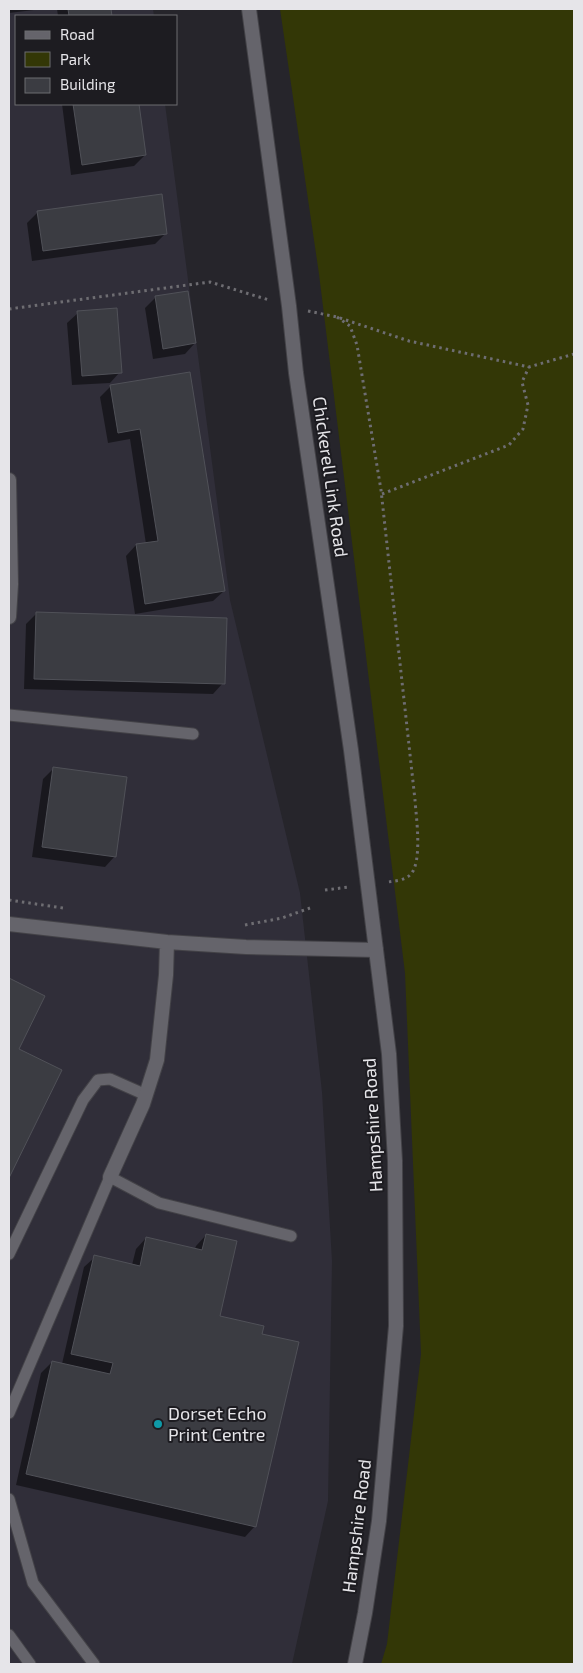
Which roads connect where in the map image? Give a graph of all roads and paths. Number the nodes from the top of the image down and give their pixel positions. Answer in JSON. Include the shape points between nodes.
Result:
{"nodes":[{"id":1,"x":250,"y":9,"type":"edge"},
{"id":2,"x":289,"y":306,"type":"junction"},
{"id":3,"x":9,"y":309,"type":"edge"},
{"id":4,"x":337,"y":317,"type":"junction"},
{"id":5,"x":574,"y":354,"type":"edge"},
{"id":6,"x":529,"y":367,"type":"junction"},
{"id":7,"x":9,"y":480,"type":"edge"},
{"id":8,"x":382,"y":494,"type":"junction"},
{"id":9,"x":9,"y":617,"type":"edge"},
{"id":10,"x":9,"y":715,"type":"edge"},
{"id":11,"x":193,"y":734,"type":"dead end"},
{"id":12,"x":368,"y":884,"type":"junction"},
{"id":13,"x":325,"y":890,"type":"dead end"},
{"id":14,"x":9,"y":900,"type":"edge"},
{"id":15,"x":67,"y":908,"type":"dead end"},
{"id":16,"x":310,"y":908,"type":"dead end"},
{"id":17,"x":9,"y":924,"type":"edge"},
{"id":18,"x":239,"y":925,"type":"dead end"},
{"id":19,"x":167,"y":942,"type":"junction"},
{"id":20,"x":376,"y":950,"type":"junction"},
{"id":21,"x":146,"y":1095,"type":"junction"},
{"id":22,"x":110,"y":1177,"type":"junction"},
{"id":23,"x":291,"y":1236,"type":"dead end"},
{"id":24,"x":9,"y":1254,"type":"edge"},
{"id":25,"x":9,"y":1413,"type":"edge"},
{"id":26,"x":9,"y":1499,"type":"edge"},
{"id":27,"x":9,"y":1635,"type":"edge"},
{"id":28,"x":30,"y":1664,"type":"edge"},
{"id":29,"x":94,"y":1664,"type":"edge"},
{"id":30,"x":355,"y":1664,"type":"edge"}],
"edges":[{"from":1,"to":2,"type":"main road","name":"Chickerell Link Road"},
{"from":2,"to":3,"type":"path","via":[[210,282]]},
{"from":2,"to":4,"type":"path"},
{"from":2,"to":12,"type":"main road","name":"Chickerell Link Road"},
{"from":4,"to":6,"type":"path","via":[[409,341]]},
{"from":4,"to":8,"type":"path","via":[[350,326],[357,345]]},
{"from":5,"to":6,"type":"path"},
{"from":6,"to":8,"type":"path","via":[[522,382],[528,406],[523,429],[509,444]]},
{"from":7,"to":9,"type":"main road","via":[[12,584]]},
{"from":8,"to":12,"type":"path","via":[[417,839],[416,862],[411,875],[398,881]]},
{"from":10,"to":11,"type":"lane"},
{"from":12,"to":13,"type":"path"},
{"from":12,"to":20,"type":"main road","name":"Chickerell Link Road"},
{"from":14,"to":15,"type":"path"},
{"from":16,"to":18,"type":"path","via":[[282,918]]},
{"from":17,"to":19,"type":"main road"},
{"from":19,"to":20,"type":"main road"},
{"from":19,"to":21,"type":"main road","via":[[157,1060]]},
{"from":20,"to":30,"type":"main road","name":"Hampshire Road","via":[[388,1054],[395,1161],[396,1326],[379,1521]]},
{"from":21,"to":22,"type":"main road"},
{"from":21,"to":24,"type":"lane","via":[[110,1079],[98,1080],[83,1100]]},
{"from":22,"to":23,"type":"lane","via":[[159,1203]]},
{"from":22,"to":25,"type":"lane"},
{"from":26,"to":29,"type":"lane","via":[[33,1583]]},
{"from":27,"to":28,"type":"lane"}]}
